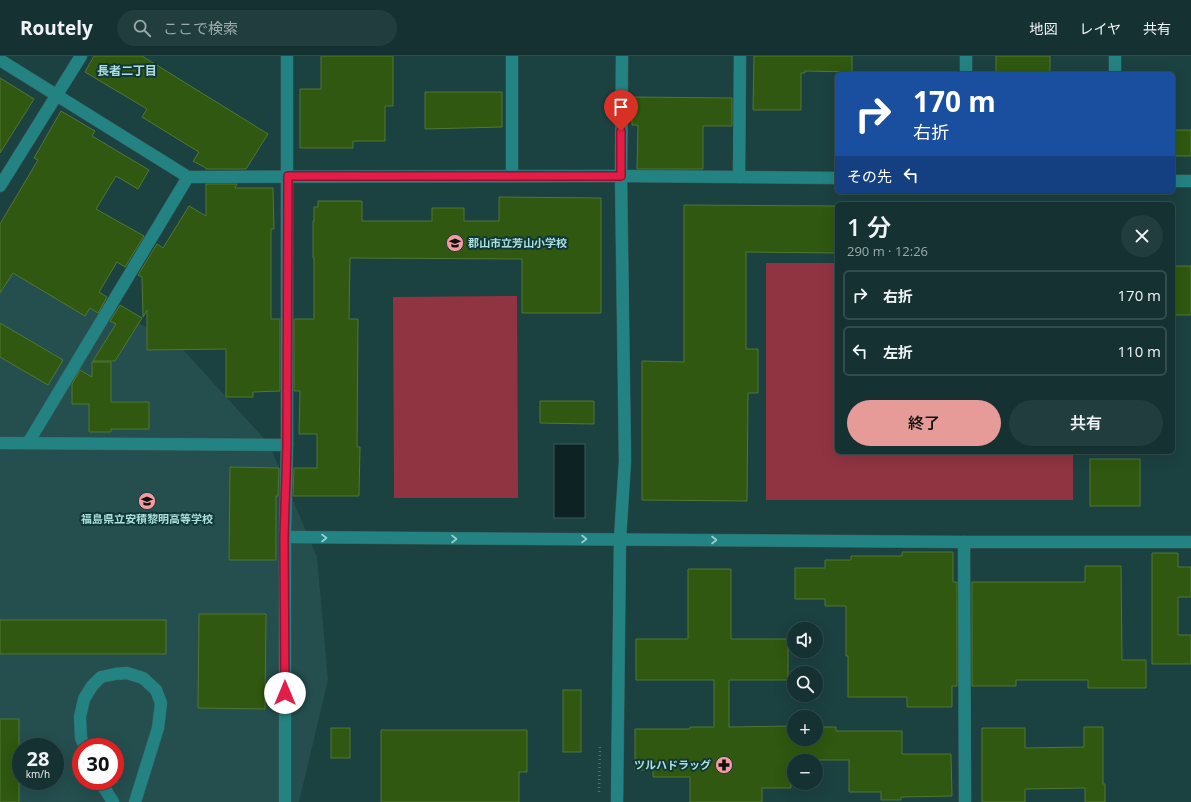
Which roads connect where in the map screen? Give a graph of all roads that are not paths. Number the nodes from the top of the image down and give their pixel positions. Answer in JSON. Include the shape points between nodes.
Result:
{"nodes":[{"id":1,"x":81,"y":56,"type":"edge"},
{"id":2,"x":287,"y":56,"type":"edge"},
{"id":3,"x":512,"y":56,"type":"edge"},
{"id":4,"x":622,"y":56,"type":"edge"},
{"id":5,"x":740,"y":56,"type":"edge"},
{"id":6,"x":966,"y":56,"type":"edge"},
{"id":7,"x":1115,"y":56,"type":"edge"},
{"id":8,"x":0,"y":60,"type":"edge"},
{"id":9,"x":966,"y":72,"type":"edge"},
{"id":10,"x":1115,"y":72,"type":"edge"},
{"id":11,"x":56,"y":95,"type":"junction"},
{"id":12,"x":288,"y":176,"type":"junction"},
{"id":13,"x":512,"y":176,"type":"junction"},
{"id":14,"x":621,"y":176,"type":"junction"},
{"id":15,"x":188,"y":177,"type":"junction"},
{"id":16,"x":739,"y":177,"type":"junction"},
{"id":17,"x":835,"y":178,"type":"edge"},
{"id":18,"x":1,"y":181,"type":"edge"},
{"id":19,"x":1175,"y":181,"type":"edge"},
{"id":20,"x":1191,"y":181,"type":"edge"},
{"id":21,"x":0,"y":443,"type":"edge"},
{"id":22,"x":28,"y":443,"type":"junction"},
{"id":23,"x":287,"y":445,"type":"junction"},
{"id":24,"x":284,"y":538,"type":"junction"},
{"id":25,"x":620,"y":540,"type":"junction"},
{"id":26,"x":964,"y":542,"type":"junction"},
{"id":27,"x":1191,"y":542,"type":"edge"},
{"id":28,"x":81,"y":738,"type":"edge"},
{"id":29,"x":106,"y":790,"type":"edge"},
{"id":30,"x":113,"y":802,"type":"edge"},
{"id":31,"x":136,"y":802,"type":"edge"},
{"id":32,"x":285,"y":802,"type":"edge"},
{"id":33,"x":617,"y":802,"type":"edge"},
{"id":34,"x":965,"y":802,"type":"edge"}],
"edges":[{"from":1,"to":11,"type":"street"},
{"from":2,"to":12,"type":"street"},
{"from":3,"to":13,"type":"street"},
{"from":4,"to":14,"type":"street"},
{"from":5,"to":16,"type":"street"},
{"from":6,"to":9,"type":"street"},
{"from":7,"to":10,"type":"street"},
{"from":8,"to":11,"type":"street"},
{"from":11,"to":15,"type":"street"},
{"from":11,"to":18,"type":"street"},
{"from":12,"to":13,"type":"street"},
{"from":12,"to":15,"type":"street"},
{"from":12,"to":23,"type":"street"},
{"from":13,"to":14,"type":"street"},
{"from":14,"to":16,"type":"street"},
{"from":14,"to":25,"type":"street","via":[[625,461]]},
{"from":15,"to":22,"type":"street"},
{"from":16,"to":17,"type":"street"},
{"from":19,"to":20,"type":"street"},
{"from":21,"to":22,"type":"street"},
{"from":22,"to":23,"type":"street"},
{"from":23,"to":24,"type":"street"},
{"from":24,"to":25,"type":"street","one_way":true},
{"from":24,"to":32,"type":"street"},
{"from":25,"to":26,"type":"street","one_way":true},
{"from":25,"to":33,"type":"street"},
{"from":26,"to":27,"type":"street"},
{"from":26,"to":34,"type":"street"},
{"from":28,"to":31,"type":"street","via":[[80,717],[84,699],[100,677],[127,673],[143,678],[156,690],[161,703],[158,728]]},
{"from":29,"to":30,"type":"street"}]}
